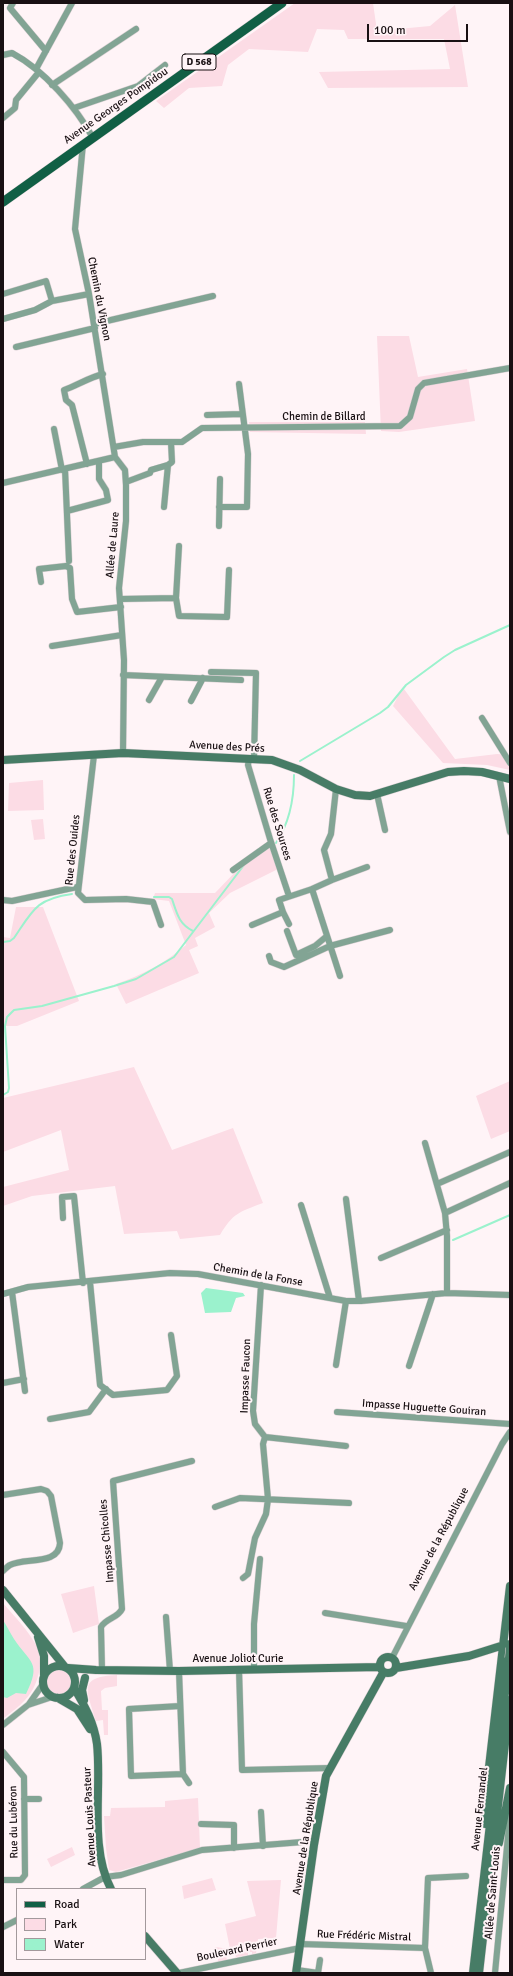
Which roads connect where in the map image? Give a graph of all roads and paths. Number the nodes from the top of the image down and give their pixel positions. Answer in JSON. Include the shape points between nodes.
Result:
{"nodes":[{"id":1,"x":13,"y":3,"type":"edge"},
{"id":2,"x":72,"y":3,"type":"edge"},
{"id":3,"x":282,"y":3,"type":"edge"},
{"id":4,"x":136,"y":29,"type":"dead end"},
{"id":5,"x":46,"y":51,"type":"junction"},
{"id":6,"x":3,"y":55,"type":"edge"},
{"id":7,"x":165,"y":65,"type":"dead end"},
{"id":8,"x":38,"y":70,"type":"junction"},
{"id":9,"x":52,"y":85,"type":"junction"},
{"id":10,"x":74,"y":108,"type":"junction"},
{"id":11,"x":3,"y":118,"type":"edge"},
{"id":12,"x":93,"y":138,"type":"junction"},
{"id":13,"x":83,"y":144,"type":"junction"},
{"id":14,"x":3,"y":202,"type":"edge"},
{"id":15,"x":3,"y":294,"type":"edge"},
{"id":16,"x":89,"y":294,"type":"junction"},
{"id":17,"x":213,"y":296,"type":"dead end"},
{"id":18,"x":52,"y":301,"type":"junction"},
{"id":19,"x":3,"y":320,"type":"edge"},
{"id":20,"x":95,"y":326,"type":"junction"},
{"id":21,"x":16,"y":347,"type":"dead end"},
{"id":22,"x":510,"y":368,"type":"edge"},
{"id":23,"x":102,"y":374,"type":"junction"},
{"id":24,"x":239,"y":384,"type":"dead end"},
{"id":25,"x":242,"y":414,"type":"junction"},
{"id":26,"x":207,"y":415,"type":"dead end"},
{"id":27,"x":244,"y":427,"type":"junction"},
{"id":28,"x":54,"y":428,"type":"dead end"},
{"id":29,"x":171,"y":442,"type":"junction"},
{"id":30,"x":114,"y":447,"type":"junction"},
{"id":31,"x":115,"y":458,"type":"junction"},
{"id":32,"x":99,"y":461,"type":"junction"},
{"id":33,"x":87,"y":464,"type":"junction"},
{"id":34,"x":168,"y":466,"type":"junction"},
{"id":35,"x":63,"y":470,"type":"junction"},
{"id":36,"x":220,"y":479,"type":"dead end"},
{"id":37,"x":126,"y":482,"type":"junction"},
{"id":38,"x":3,"y":483,"type":"edge"},
{"id":39,"x":164,"y":507,"type":"dead end"},
{"id":40,"x":219,"y":507,"type":"junction"},
{"id":41,"x":67,"y":511,"type":"junction"},
{"id":42,"x":219,"y":526,"type":"dead end"},
{"id":43,"x":179,"y":546,"type":"dead end"},
{"id":44,"x":69,"y":560,"type":"dead end"},
{"id":45,"x":229,"y":570,"type":"dead end"},
{"id":46,"x":41,"y":582,"type":"dead end"},
{"id":47,"x":176,"y":598,"type":"junction"},
{"id":48,"x":120,"y":599,"type":"junction"},
{"id":49,"x":121,"y":607,"type":"junction"},
{"id":50,"x":122,"y":635,"type":"junction"},
{"id":51,"x":52,"y":646,"type":"dead end"},
{"id":52,"x":211,"y":672,"type":"dead end"},
{"id":53,"x":123,"y":675,"type":"junction"},
{"id":54,"x":162,"y":677,"type":"junction"},
{"id":55,"x":203,"y":678,"type":"junction"},
{"id":56,"x":241,"y":680,"type":"dead end"},
{"id":57,"x":149,"y":700,"type":"dead end"},
{"id":58,"x":191,"y":701,"type":"dead end"},
{"id":59,"x":482,"y":718,"type":"dead end"},
{"id":60,"x":123,"y":753,"type":"junction"},
{"id":61,"x":94,"y":755,"type":"junction"},
{"id":62,"x":252,"y":759,"type":"junction"},
{"id":63,"x":3,"y":760,"type":"edge"},
{"id":64,"x":510,"y":763,"type":"edge"},
{"id":65,"x":499,"y":776,"type":"junction"},
{"id":66,"x":510,"y":779,"type":"edge"},
{"id":67,"x":336,"y":790,"type":"junction"},
{"id":68,"x":377,"y":794,"type":"junction"},
{"id":69,"x":385,"y":830,"type":"dead end"},
{"id":70,"x":510,"y":832,"type":"edge"},
{"id":71,"x":271,"y":843,"type":"junction"},
{"id":72,"x":367,"y":867,"type":"dead end"},
{"id":73,"x":233,"y":870,"type":"dead end"},
{"id":74,"x":332,"y":880,"type":"junction"},
{"id":75,"x":78,"y":887,"type":"junction"},
{"id":76,"x":312,"y":889,"type":"junction"},
{"id":77,"x":290,"y":896,"type":"junction"},
{"id":78,"x":3,"y":900,"type":"edge"},
{"id":79,"x":283,"y":912,"type":"junction"},
{"id":80,"x":289,"y":924,"type":"dead end"},
{"id":81,"x":161,"y":925,"type":"dead end"},
{"id":82,"x":252,"y":925,"type":"dead end"},
{"id":83,"x":390,"y":930,"type":"dead end"},
{"id":84,"x":287,"y":931,"type":"dead end"},
{"id":85,"x":327,"y":936,"type":"junction"},
{"id":86,"x":330,"y":946,"type":"junction"},
{"id":87,"x":269,"y":956,"type":"dead end"},
{"id":88,"x":340,"y":976,"type":"dead end"},
{"id":89,"x":425,"y":1143,"type":"dead end"},
{"id":90,"x":510,"y":1152,"type":"edge"},
{"id":91,"x":436,"y":1184,"type":"junction"},
{"id":92,"x":510,"y":1184,"type":"edge"},
{"id":93,"x":346,"y":1199,"type":"dead end"},
{"id":94,"x":302,"y":1205,"type":"dead end"},
{"id":95,"x":445,"y":1213,"type":"junction"},
{"id":96,"x":63,"y":1218,"type":"dead end"},
{"id":97,"x":447,"y":1230,"type":"junction"},
{"id":98,"x":381,"y":1258,"type":"dead end"},
{"id":99,"x":86,"y":1282,"type":"junction"},
{"id":100,"x":261,"y":1285,"type":"junction"},
{"id":101,"x":12,"y":1292,"type":"junction"},
{"id":102,"x":447,"y":1293,"type":"junction"},
{"id":103,"x":3,"y":1294,"type":"edge"},
{"id":104,"x":433,"y":1294,"type":"junction"},
{"id":105,"x":510,"y":1295,"type":"edge"},
{"id":106,"x":330,"y":1298,"type":"junction"},
{"id":107,"x":346,"y":1301,"type":"junction"},
{"id":108,"x":359,"y":1301,"type":"junction"},
{"id":109,"x":171,"y":1335,"type":"dead end"},
{"id":110,"x":336,"y":1365,"type":"dead end"},
{"id":111,"x":409,"y":1366,"type":"dead end"},
{"id":112,"x":24,"y":1379,"type":"junction"},
{"id":113,"x":3,"y":1383,"type":"edge"},
{"id":114,"x":106,"y":1389,"type":"junction"},
{"id":115,"x":26,"y":1391,"type":"dead end"},
{"id":116,"x":337,"y":1412,"type":"dead end"},
{"id":117,"x":50,"y":1419,"type":"dead end"},
{"id":118,"x":510,"y":1424,"type":"edge"},
{"id":119,"x":510,"y":1432,"type":"edge"},
{"id":120,"x":265,"y":1437,"type":"junction"},
{"id":121,"x":346,"y":1446,"type":"dead end"},
{"id":122,"x":192,"y":1461,"type":"dead end"},
{"id":123,"x":3,"y":1495,"type":"edge"},
{"id":124,"x":268,"y":1498,"type":"junction"},
{"id":125,"x":349,"y":1503,"type":"dead end"},
{"id":126,"x":215,"y":1507,"type":"dead end"},
{"id":127,"x":260,"y":1559,"type":"dead end"},
{"id":128,"x":3,"y":1571,"type":"edge"},
{"id":129,"x":243,"y":1578,"type":"dead end"},
{"id":130,"x":510,"y":1586,"type":"edge"},
{"id":131,"x":3,"y":1590,"type":"edge"},
{"id":132,"x":325,"y":1613,"type":"dead end"},
{"id":133,"x":166,"y":1617,"type":"dead end"},
{"id":134,"x":406,"y":1626,"type":"junction"},
{"id":135,"x":37,"y":1634,"type":"junction"},
{"id":136,"x":506,"y":1649,"type":"edge"},
{"id":137,"x":392,"y":1658,"type":"junction"},
{"id":138,"x":66,"y":1667,"type":"junction"},
{"id":139,"x":396,"y":1668,"type":"junction"},
{"id":140,"x":239,"y":1669,"type":"junction"},
{"id":141,"x":254,"y":1669,"type":"junction"},
{"id":142,"x":99,"y":1670,"type":"junction"},
{"id":143,"x":381,"y":1670,"type":"junction"},
{"id":144,"x":170,"y":1671,"type":"junction"},
{"id":145,"x":179,"y":1671,"type":"junction"},
{"id":146,"x":44,"y":1674,"type":"junction"},
{"id":147,"x":85,"y":1678,"type":"junction"},
{"id":148,"x":42,"y":1684,"type":"junction"},
{"id":149,"x":74,"y":1686,"type":"junction"},
{"id":150,"x":55,"y":1698,"type":"junction"},
{"id":151,"x":510,"y":1700,"type":"edge"},
{"id":152,"x":28,"y":1705,"type":"junction"},
{"id":153,"x":180,"y":1706,"type":"junction"},
{"id":154,"x":86,"y":1707,"type":"junction"},
{"id":155,"x":3,"y":1725,"type":"edge"},
{"id":156,"x":96,"y":1743,"type":"junction"},
{"id":157,"x":3,"y":1752,"type":"edge"},
{"id":158,"x":331,"y":1768,"type":"junction"},
{"id":159,"x":183,"y":1774,"type":"junction"},
{"id":160,"x":189,"y":1783,"type":"dead end"},
{"id":161,"x":510,"y":1788,"type":"edge"},
{"id":162,"x":24,"y":1799,"type":"junction"},
{"id":163,"x":39,"y":1799,"type":"dead end"},
{"id":164,"x":509,"y":1802,"type":"edge"},
{"id":165,"x":510,"y":1810,"type":"edge"},
{"id":166,"x":261,"y":1812,"type":"dead end"},
{"id":167,"x":510,"y":1815,"type":"edge"},
{"id":168,"x":201,"y":1824,"type":"dead end"},
{"id":169,"x":315,"y":1841,"type":"junction"},
{"id":170,"x":263,"y":1846,"type":"junction"},
{"id":171,"x":234,"y":1848,"type":"junction"},
{"id":172,"x":466,"y":1876,"type":"dead end"},
{"id":173,"x":105,"y":1877,"type":"junction"},
{"id":174,"x":3,"y":1880,"type":"edge"},
{"id":175,"x":84,"y":1888,"type":"edge"},
{"id":176,"x":110,"y":1888,"type":"edge"},
{"id":177,"x":487,"y":1905,"type":"junction"},
{"id":178,"x":16,"y":1920,"type":"edge"},
{"id":179,"x":3,"y":1927,"type":"edge"},
{"id":180,"x":146,"y":1937,"type":"edge"},
{"id":181,"x":301,"y":1946,"type":"junction"},
{"id":182,"x":425,"y":1948,"type":"junction"},
{"id":183,"x":320,"y":1960,"type":"dead end"},
{"id":184,"x":296,"y":1972,"type":"edge"},
{"id":185,"x":178,"y":1973,"type":"edge"},
{"id":186,"x":318,"y":1973,"type":"edge"},
{"id":187,"x":431,"y":1973,"type":"edge"},
{"id":188,"x":473,"y":1973,"type":"edge"},
{"id":189,"x":479,"y":1973,"type":"edge"},
{"id":190,"x":495,"y":1973,"type":"edge"}],
"edges":[{"from":1,"to":5,"type":"street","via":[[10,8]]},
{"from":2,"to":5,"type":"street"},
{"from":3,"to":12,"type":"main road","name":"Avenue Georges Pompidou","number":"D 568"},
{"from":4,"to":9,"type":"street"},
{"from":5,"to":8,"type":"street"},
{"from":6,"to":8,"type":"street","via":[[12,53]]},
{"from":7,"to":10,"type":"street","via":[[138,86]]},
{"from":8,"to":9,"type":"street"},
{"from":8,"to":11,"type":"street","via":[[16,100],[15,108]]},
{"from":9,"to":10,"type":"street"},
{"from":10,"to":12,"type":"street"},
{"from":12,"to":13,"type":"main road","name":"Avenue Georges Pompidou","number":"D 568"},
{"from":13,"to":14,"type":"main road","name":"Avenue Georges Pompidou","number":"D 568"},
{"from":13,"to":16,"type":"street","name":"Chemin du Vignon","via":[[76,229]]},
{"from":15,"to":18,"type":"street","via":[[46,281]]},
{"from":16,"to":18,"type":"street"},
{"from":16,"to":20,"type":"street","name":"Chemin du Vignon"},
{"from":17,"to":20,"type":"street"},
{"from":18,"to":19,"type":"street","via":[[35,310]]},
{"from":20,"to":21,"type":"street"},
{"from":20,"to":23,"type":"street","name":"Chemin du Vignon"},
{"from":22,"to":27,"type":"street","name":"Chemin de Billard","via":[[424,383],[418,389],[410,417],[400,426]]},
{"from":23,"to":30,"type":"street","name":"Chemin du Vignon"},
{"from":23,"to":33,"type":"street","via":[[64,390],[66,400],[72,405]]},
{"from":24,"to":25,"type":"street"},
{"from":25,"to":26,"type":"street"},
{"from":25,"to":27,"type":"street"},
{"from":27,"to":29,"type":"street","name":"Chemin de Billard","via":[[202,428],[182,442]]},
{"from":27,"to":40,"type":"street","via":[[248,454],[247,507]]},
{"from":28,"to":35,"type":"street"},
{"from":29,"to":30,"type":"street","name":"Chemin de Billard","via":[[143,442]]},
{"from":29,"to":34,"type":"street","via":[[173,458]]},
{"from":30,"to":31,"type":"street","name":"Chemin du Vignon"},
{"from":31,"to":32,"type":"street"},
{"from":31,"to":37,"type":"street","name":"Allée de Laure","via":[[124,470]]},
{"from":32,"to":33,"type":"street"},
{"from":32,"to":41,"type":"street","via":[[99,479],[106,490],[108,500]]},
{"from":33,"to":35,"type":"street"},
{"from":34,"to":37,"type":"street","via":[[151,470],[150,473]]},
{"from":34,"to":39,"type":"street"},
{"from":35,"to":38,"type":"street"},
{"from":35,"to":41,"type":"street"},
{"from":36,"to":40,"type":"street"},
{"from":37,"to":48,"type":"street","name":"Allée de Laure"},
{"from":40,"to":42,"type":"street"},
{"from":41,"to":44,"type":"street"},
{"from":43,"to":47,"type":"street"},
{"from":45,"to":47,"type":"street","via":[[227,617],[179,616]]},
{"from":46,"to":49,"type":"street","via":[[40,569],[66,566],[70,568],[72,599],[77,612]]},
{"from":47,"to":48,"type":"street"},
{"from":48,"to":49,"type":"street","name":"Allée de Laure"},
{"from":49,"to":50,"type":"street","name":"Allée de Laure"},
{"from":50,"to":51,"type":"street"},
{"from":50,"to":53,"type":"street","name":"Allée de Laure"},
{"from":52,"to":62,"type":"street","name":"Rue des Sources","via":[[256,673]]},
{"from":53,"to":54,"type":"street"},
{"from":53,"to":60,"type":"street","name":"Allée de Laure"},
{"from":54,"to":55,"type":"street"},
{"from":54,"to":57,"type":"street"},
{"from":55,"to":56,"type":"street"},
{"from":55,"to":58,"type":"street"},
{"from":59,"to":64,"type":"street"},
{"from":60,"to":61,"type":"street","name":"Avenue des Prés"},
{"from":60,"to":62,"type":"street","name":"Avenue des Prés"},
{"from":61,"to":63,"type":"street","name":"Avenue des Prés"},
{"from":61,"to":75,"type":"street","name":"Rue des Ouides"},
{"from":62,"to":67,"type":"street","name":"Avenue des Prés","via":[[272,760],[300,770]]},
{"from":62,"to":71,"type":"street","name":"Rue des Sources","via":[[248,765]]},
{"from":65,"to":66,"type":"street","name":"Avenue des Prés"},
{"from":65,"to":68,"type":"street","name":"Avenue des Prés","via":[[464,771],[448,772]]},
{"from":65,"to":70,"type":"street"},
{"from":67,"to":68,"type":"street","name":"Avenue des Prés","via":[[354,795]]},
{"from":67,"to":74,"type":"street","via":[[331,834],[324,850]]},
{"from":68,"to":69,"type":"street"},
{"from":71,"to":73,"type":"street"},
{"from":71,"to":77,"type":"street","name":"Rue des Sources"},
{"from":72,"to":74,"type":"street"},
{"from":74,"to":76,"type":"street"},
{"from":75,"to":78,"type":"street","via":[[12,901]]},
{"from":75,"to":81,"type":"street","name":"Rue des Ouides","via":[[78,893],[85,900],[126,899],[153,902]]},
{"from":76,"to":77,"type":"street"},
{"from":76,"to":85,"type":"street"},
{"from":77,"to":79,"type":"street","via":[[279,900]]},
{"from":79,"to":80,"type":"street"},
{"from":79,"to":82,"type":"street"},
{"from":83,"to":86,"type":"street"},
{"from":84,"to":85,"type":"street","via":[[296,955],[315,946]]},
{"from":85,"to":86,"type":"street"},
{"from":86,"to":87,"type":"street","via":[[284,967],[271,962]]},
{"from":86,"to":88,"type":"street"},
{"from":89,"to":91,"type":"street"},
{"from":90,"to":91,"type":"street"},
{"from":91,"to":95,"type":"street"},
{"from":92,"to":95,"type":"street"},
{"from":93,"to":108,"type":"street"},
{"from":94,"to":106,"type":"street"},
{"from":95,"to":97,"type":"street"},
{"from":96,"to":99,"type":"street","via":[[62,1197],[74,1196]]},
{"from":97,"to":98,"type":"street"},
{"from":97,"to":102,"type":"street"},
{"from":99,"to":100,"type":"street","name":"Chemin de la Fonse","via":[[170,1273],[198,1274]]},
{"from":99,"to":101,"type":"street","name":"Chemin de la Fonse","via":[[28,1287]]},
{"from":99,"to":114,"type":"street","via":[[100,1384]]},
{"from":100,"to":106,"type":"street","name":"Chemin de la Fonse"},
{"from":100,"to":120,"type":"street","name":"Impasse Faucon","via":[[253,1411],[255,1424]]},
{"from":101,"to":103,"type":"street","name":"Chemin de la Fonse"},
{"from":101,"to":112,"type":"street"},
{"from":102,"to":104,"type":"street","name":"Chemin de la Fonse"},
{"from":102,"to":105,"type":"street","name":"Chemin de la Fonse"},
{"from":104,"to":108,"type":"street","name":"Chemin de la Fonse"},
{"from":104,"to":111,"type":"street"},
{"from":106,"to":107,"type":"street","name":"Chemin de la Fonse"},
{"from":107,"to":108,"type":"street","name":"Chemin de la Fonse"},
{"from":107,"to":110,"type":"street"},
{"from":109,"to":114,"type":"street","via":[[177,1376],[167,1390],[114,1395]]},
{"from":112,"to":113,"type":"street"},
{"from":112,"to":115,"type":"street"},
{"from":114,"to":117,"type":"street","via":[[89,1412]]},
{"from":116,"to":118,"type":"street","name":"Impasse Huguette Gouiran"},
{"from":119,"to":134,"type":"street","name":"Avenue de la République"},
{"from":120,"to":121,"type":"street"},
{"from":120,"to":124,"type":"street"},
{"from":122,"to":142,"type":"street","name":"Impasse Chicolles","via":[[112,1481],[122,1609],[101,1627]]},
{"from":123,"to":128,"type":"street","via":[[41,1489],[47,1491],[51,1496],[60,1543],[60,1549],[53,1557],[10,1565]]},
{"from":124,"to":125,"type":"street"},
{"from":124,"to":126,"type":"street","via":[[240,1498]]},
{"from":124,"to":129,"type":"street","via":[[266,1514],[255,1538],[248,1574]]},
{"from":127,"to":141,"type":"street","via":[[254,1616]]},
{"from":130,"to":136,"type":"street","name":"Avenue Fernandel"},
{"from":131,"to":135,"type":"street"},
{"from":132,"to":134,"type":"street"},
{"from":133,"to":144,"type":"street"},
{"from":134,"to":137,"type":"street","name":"Avenue de la République"},
{"from":135,"to":138,"type":"street"},
{"from":135,"to":146,"type":"street","via":[[44,1656]]},
{"from":136,"to":139,"type":"street"},
{"from":136,"to":188,"type":"street","name":"Avenue Fernandel"},
{"from":137,"to":139,"type":"street","via":[[396,1662]]},
{"from":137,"to":143,"type":"street","via":[[382,1659]]},
{"from":138,"to":142,"type":"street","name":"Avenue Joliot Curie"},
{"from":138,"to":146,"type":"street","via":[[51,1667]]},
{"from":138,"to":149,"type":"street","via":[[74,1675]]},
{"from":139,"to":143,"type":"street","via":[[392,1673]]},
{"from":140,"to":141,"type":"street","name":"Avenue Joliot Curie"},
{"from":140,"to":145,"type":"street","name":"Avenue Joliot Curie"},
{"from":140,"to":158,"type":"street","via":[[242,1770]]},
{"from":141,"to":143,"type":"street","name":"Avenue Joliot Curie"},
{"from":142,"to":144,"type":"street","name":"Avenue Joliot Curie"},
{"from":142,"to":147,"type":"street"},
{"from":143,"to":158,"type":"street","name":"Avenue de la République"},
{"from":144,"to":145,"type":"street","name":"Avenue Joliot Curie"},
{"from":145,"to":153,"type":"street"},
{"from":146,"to":148,"type":"street"},
{"from":147,"to":149,"type":"street"},
{"from":147,"to":154,"type":"street","name":"Avenue Louis Pasteur","via":[[82,1690]]},
{"from":148,"to":150,"type":"street","via":[[46,1692]]},
{"from":148,"to":152,"type":"street"},
{"from":149,"to":150,"type":"street","via":[[68,1695]]},
{"from":149,"to":154,"type":"street","name":"Avenue Louis Pasteur"},
{"from":150,"to":152,"type":"street"},
{"from":150,"to":156,"type":"street","name":"Avenue Louis Pasteur","via":[[77,1709]]},
{"from":151,"to":177,"type":"street","name":"Avenue Fernandel"},
{"from":152,"to":155,"type":"street"},
{"from":153,"to":159,"type":"street"},
{"from":153,"to":159,"type":"street","via":[[130,1708],[131,1776]]},
{"from":154,"to":156,"type":"street","name":"Avenue Louis Pasteur"},
{"from":156,"to":173,"type":"street","name":"Avenue Louis Pasteur","via":[[100,1848]]},
{"from":157,"to":162,"type":"street","name":"Rue du Lubéron","via":[[24,1777]]},
{"from":158,"to":169,"type":"street","name":"Avenue de la République","via":[[326,1776]]},
{"from":159,"to":160,"type":"street"},
{"from":161,"to":164,"type":"street"},
{"from":162,"to":163,"type":"street"},
{"from":162,"to":174,"type":"street","name":"Rue du Lubéron","via":[[25,1875],[21,1880]]},
{"from":164,"to":165,"type":"street"},
{"from":164,"to":177,"type":"street"},
{"from":166,"to":170,"type":"street"},
{"from":167,"to":190,"type":"street","name":"Allée de Saint-Louis"},
{"from":168,"to":171,"type":"street","via":[[234,1825]]},
{"from":169,"to":170,"type":"street"},
{"from":169,"to":181,"type":"street","name":"Avenue de la République"},
{"from":170,"to":171,"type":"street"},
{"from":171,"to":173,"type":"street","via":[[202,1850],[121,1875]]},
{"from":172,"to":182,"type":"street","via":[[428,1878]]},
{"from":173,"to":175,"type":"street"},
{"from":173,"to":176,"type":"street","name":"Avenue Louis Pasteur"},
{"from":177,"to":189,"type":"street","name":"Avenue Fernandel"},
{"from":178,"to":179,"type":"street"},
{"from":180,"to":185,"type":"street"},
{"from":181,"to":182,"type":"street","name":"Rue Frédéric Mistral"},
{"from":181,"to":184,"type":"street","name":"Avenue de la République"},
{"from":181,"to":185,"type":"street","name":"Boulevard Perrier"},
{"from":182,"to":187,"type":"street","name":"Rue Frédéric Mistral"},
{"from":183,"to":186,"type":"street"},
{"from":184,"to":186,"type":"street"}]}
